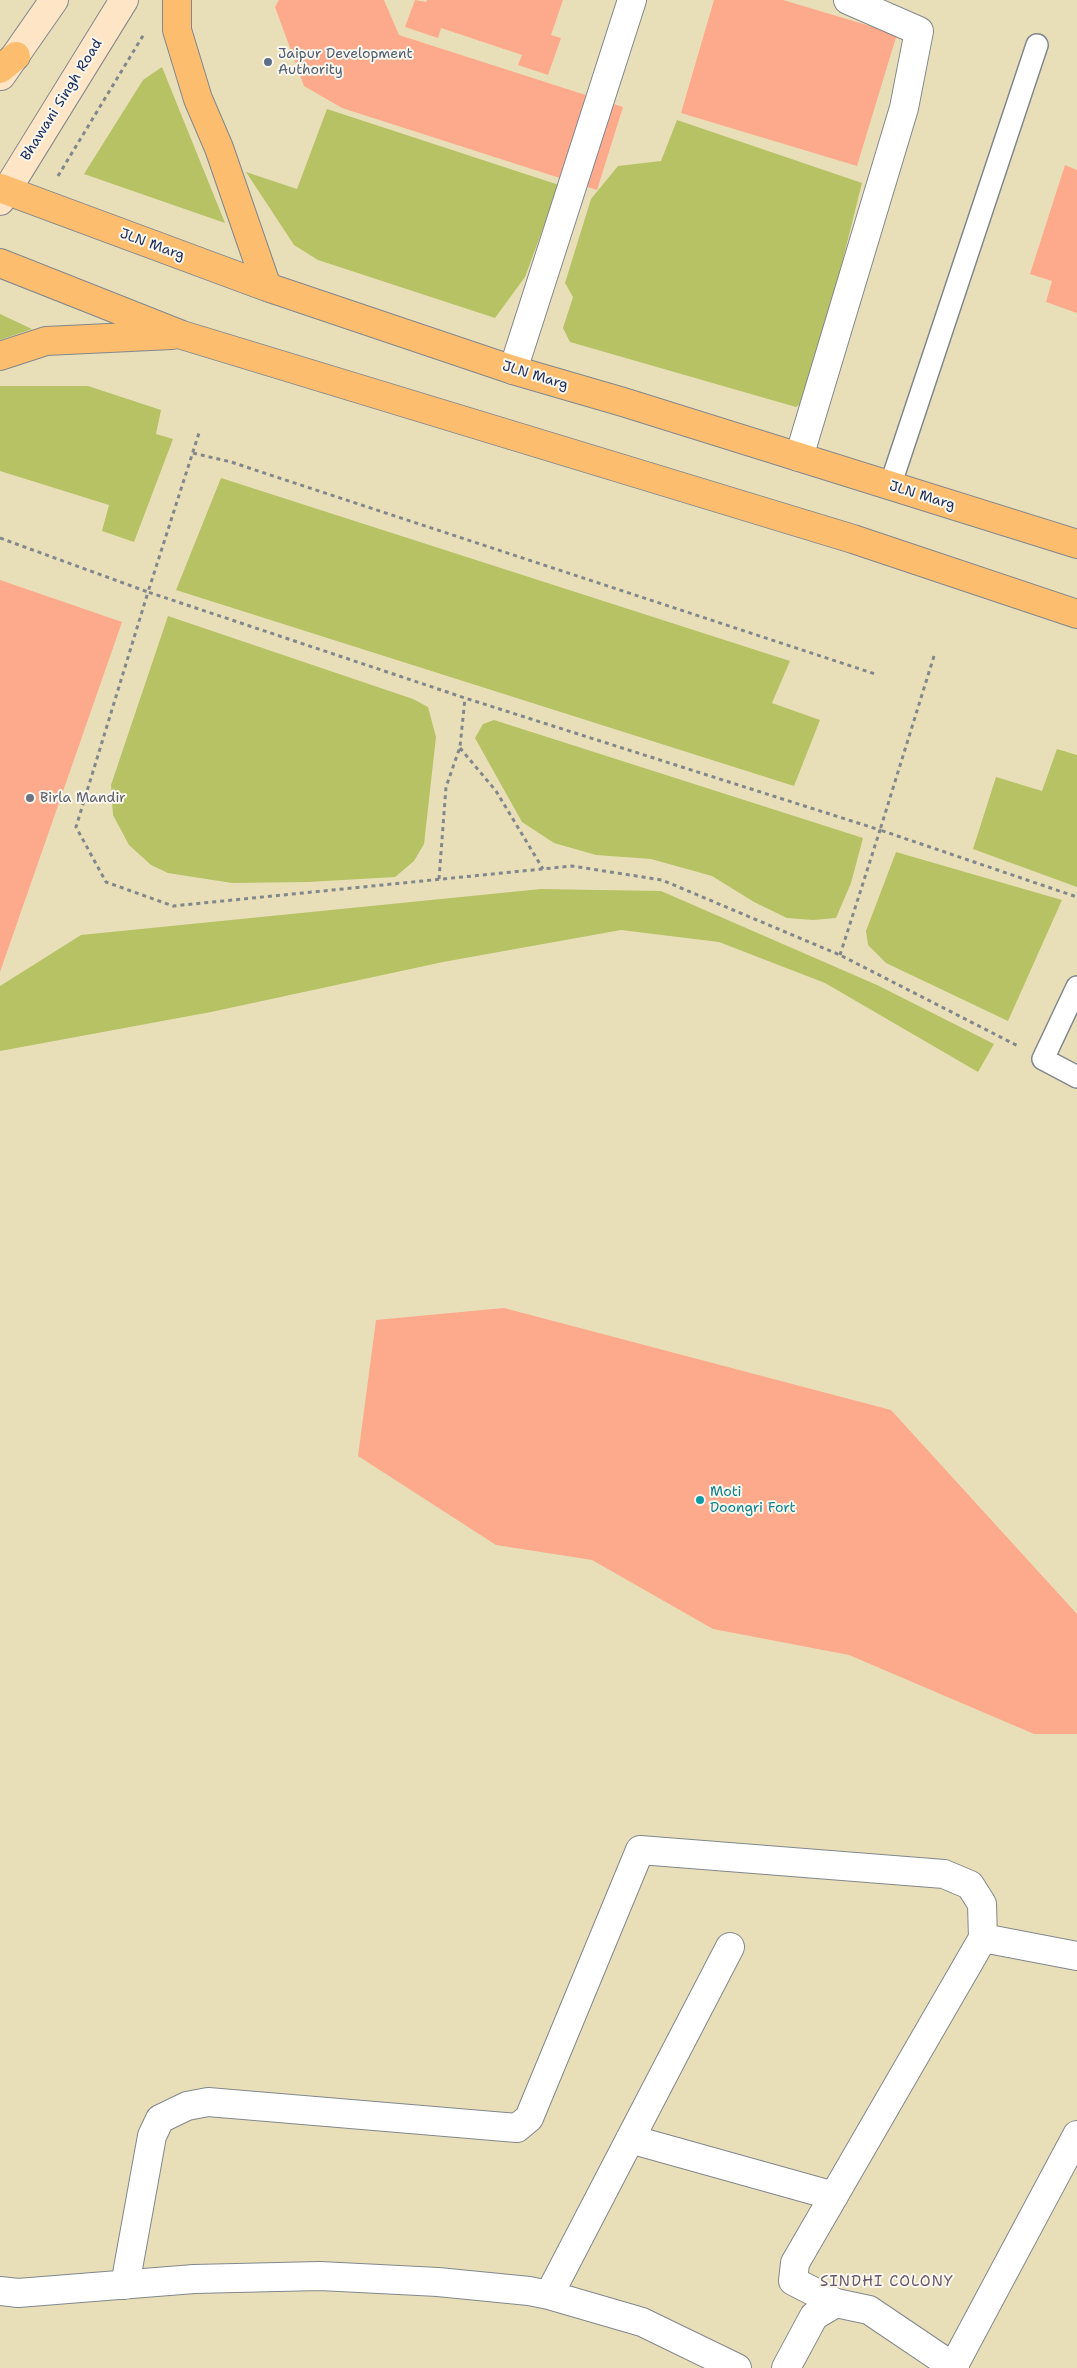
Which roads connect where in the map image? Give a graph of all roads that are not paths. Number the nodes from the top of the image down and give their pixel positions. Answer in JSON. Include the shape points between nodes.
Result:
{"nodes":[{"id":1,"x":54,"y":0,"type":"edge"},
{"id":2,"x":124,"y":0,"type":"edge"},
{"id":3,"x":176,"y":0,"type":"edge"},
{"id":4,"x":632,"y":0,"type":"edge"},
{"id":5,"x":848,"y":0,"type":"edge"},
{"id":6,"x":1038,"y":45,"type":"dead end"},
{"id":7,"x":8,"y":62,"type":"edge"},
{"id":8,"x":0,"y":77,"type":"edge"},
{"id":9,"x":2,"y":193,"type":"edge"},
{"id":10,"x":0,"y":263,"type":"edge"},
{"id":11,"x":267,"y":287,"type":"junction"},
{"id":12,"x":181,"y":334,"type":"junction"},
{"id":13,"x":0,"y":356,"type":"edge"},
{"id":14,"x":513,"y":370,"type":"junction"},
{"id":15,"x":799,"y":457,"type":"junction"},
{"id":16,"x":890,"y":486,"type":"junction"},
{"id":17,"x":1077,"y":544,"type":"edge"},
{"id":18,"x":1077,"y":614,"type":"edge"},
{"id":19,"x":1077,"y":987,"type":"edge"},
{"id":20,"x":1077,"y":1077,"type":"edge"},
{"id":21,"x":984,"y":1938,"type":"junction"},
{"id":22,"x":730,"y":1948,"type":"dead end"},
{"id":23,"x":1077,"y":1956,"type":"edge"},
{"id":24,"x":1077,"y":2135,"type":"edge"},
{"id":25,"x":630,"y":2139,"type":"junction"},
{"id":26,"x":834,"y":2196,"type":"junction"},
{"id":27,"x":125,"y":2285,"type":"junction"},
{"id":28,"x":0,"y":2292,"type":"edge"},
{"id":29,"x":550,"y":2295,"type":"junction"},
{"id":30,"x":836,"y":2303,"type":"junction"},
{"id":31,"x":954,"y":2367,"type":"edge"},
{"id":32,"x":737,"y":2368,"type":"edge"},
{"id":33,"x":786,"y":2368,"type":"edge"}],
"edges":[{"from":1,"to":7,"type":"main road"},
{"from":2,"to":9,"type":"main road","name":"Bhawani Singh Road"},
{"from":3,"to":11,"type":"main road","via":[[177,30],[198,99],[219,148]]},
{"from":4,"to":14,"type":"street"},
{"from":5,"to":15,"type":"street","via":[[919,31],[904,108]]},
{"from":6,"to":16,"type":"lane"},
{"from":7,"to":8,"type":"main road"},
{"from":9,"to":11,"type":"main road","name":"JLN Marg"},
{"from":10,"to":12,"type":"main road"},
{"from":11,"to":14,"type":"main road","name":"JLN Marg"},
{"from":12,"to":13,"type":"main road","via":[[46,341]]},
{"from":12,"to":18,"type":"main road","via":[[852,539]]},
{"from":14,"to":15,"type":"main road","name":"JLN Marg"},
{"from":15,"to":16,"type":"main road","name":"JLN Marg"},
{"from":16,"to":17,"type":"main road","name":"JLN Marg"},
{"from":19,"to":20,"type":"lane","via":[[1043,1059]]},
{"from":21,"to":23,"type":"street"},
{"from":21,"to":26,"type":"street"},
{"from":21,"to":27,"type":"street","via":[[982,1904],[970,1885],[944,1874],[640,1850],[529,2118],[517,2128],[208,2102],[187,2106],[160,2120],[152,2136]]},
{"from":22,"to":25,"type":"street"},
{"from":24,"to":31,"type":"street"},
{"from":25,"to":26,"type":"street"},
{"from":25,"to":29,"type":"street"},
{"from":26,"to":30,"type":"street","via":[[795,2263],[793,2281]]},
{"from":27,"to":28,"type":"street"},
{"from":27,"to":29,"type":"street","via":[[194,2278],[320,2276],[438,2282]]},
{"from":29,"to":32,"type":"street","via":[[642,2322]]},
{"from":30,"to":31,"type":"street","via":[[869,2310]]},
{"from":30,"to":33,"type":"street","via":[[814,2316]]}]}
